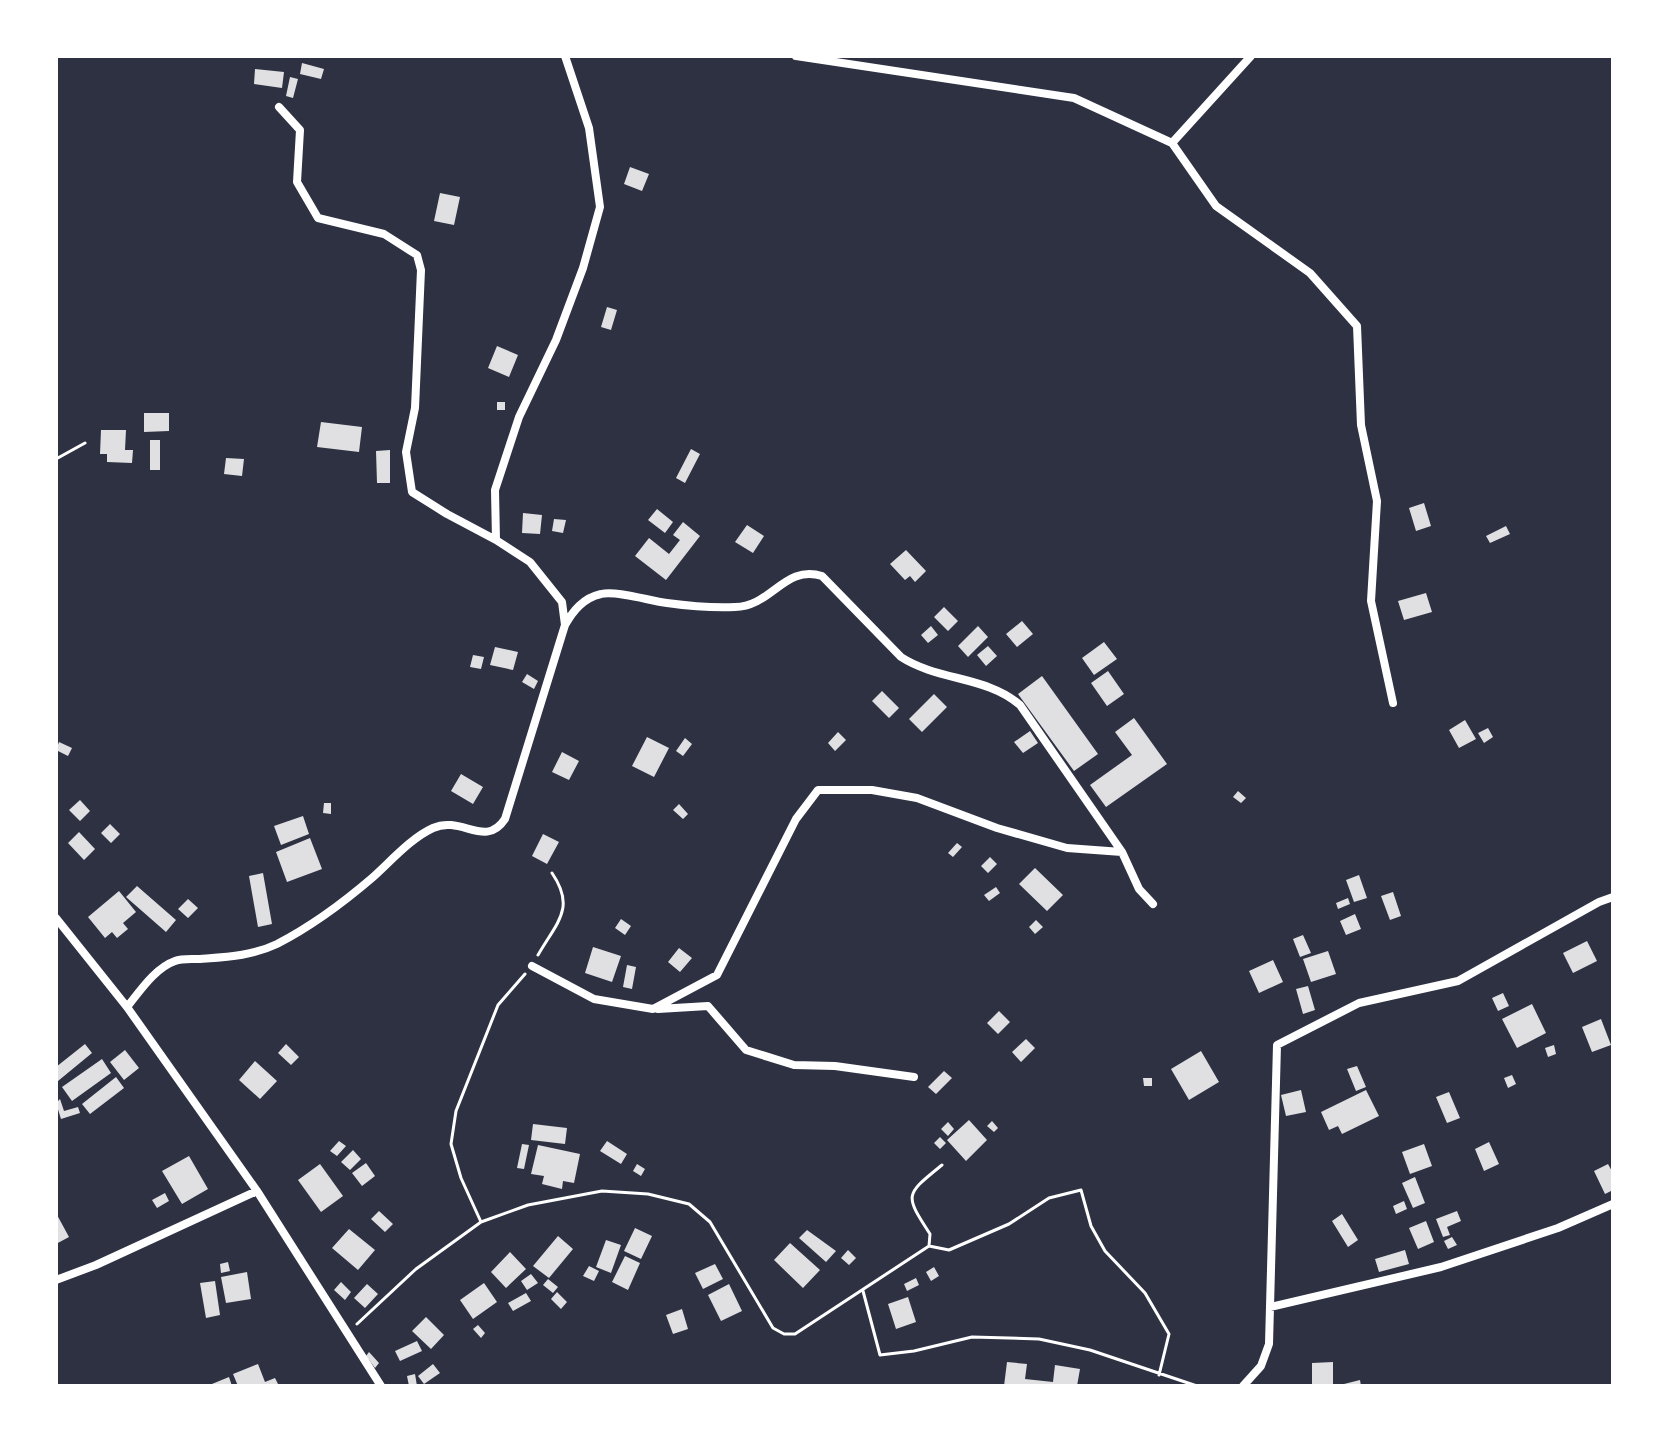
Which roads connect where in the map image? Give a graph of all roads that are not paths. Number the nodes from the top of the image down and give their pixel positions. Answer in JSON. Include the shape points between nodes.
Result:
{"nodes":[{"id":1,"x":565,"y":56,"type":"edge"},
{"id":2,"x":796,"y":56,"type":"edge"},
{"id":3,"x":1251,"y":56,"type":"edge"},
{"id":4,"x":279,"y":107,"type":"dead end"},
{"id":5,"x":1172,"y":143,"type":"junction"},
{"id":6,"x":496,"y":540,"type":"junction"},
{"id":7,"x":565,"y":625,"type":"junction"},
{"id":8,"x":1393,"y":703,"type":"dead end"},
{"id":9,"x":1122,"y":852,"type":"junction"},
{"id":10,"x":1613,"y":897,"type":"edge"},
{"id":11,"x":1153,"y":904,"type":"dead end"},
{"id":12,"x":56,"y":918,"type":"edge"},
{"id":13,"x":532,"y":966,"type":"road end"},
{"id":14,"x":127,"y":1007,"type":"junction"},
{"id":15,"x":653,"y":1009,"type":"junction"},
{"id":16,"x":914,"y":1077,"type":"dead end"},
{"id":17,"x":257,"y":1191,"type":"junction"},
{"id":18,"x":1613,"y":1204,"type":"edge"},
{"id":19,"x":56,"y":1280,"type":"edge"},
{"id":20,"x":1270,"y":1307,"type":"junction"},
{"id":21,"x":381,"y":1386,"type":"edge"},
{"id":22,"x":1243,"y":1386,"type":"edge"}],
"edges":[{"from":1,"to":6,"type":"street","via":[[589,128],[600,207],[583,268],[519,417],[495,490]]},
{"from":2,"to":5,"type":"street","via":[[1074,98]]},
{"from":3,"to":5,"type":"street"},
{"from":4,"to":6,"type":"street","via":[[300,130],[297,182],[318,218],[384,234],[417,255],[421,270],[415,408],[406,452],[412,492]]},
{"from":5,"to":8,"type":"street","via":[[1216,206],[1310,273],[1357,326],[1361,425],[1377,501],[1371,601]]},
{"from":6,"to":7,"type":"street","via":[[530,562],[562,602]]},
{"from":7,"to":9,"type":"street","via":[[586,600],[603,593],[736,607],[754,605],[797,574],[822,576],[901,657],[993,687],[1020,705]]},
{"from":7,"to":14,"type":"street","via":[[498,829],[489,833],[453,824],[427,831],[298,932],[237,957],[176,960],[158,971]]},
{"from":9,"to":11,"type":"street","via":[[1139,889]]},
{"from":9,"to":15,"type":"street","via":[[1067,848],[917,798],[872,790],[818,790],[796,819],[717,975]]},
{"from":10,"to":20,"type":"street","via":[[1458,981],[1359,1003],[1277,1045]]},
{"from":12,"to":14,"type":"street"},
{"from":13,"to":15,"type":"street","via":[[594,999]]},
{"from":14,"to":17,"type":"street"},
{"from":15,"to":16,"type":"street","via":[[708,1006],[746,1050],[794,1065]]},
{"from":17,"to":19,"type":"street"},
{"from":17,"to":21,"type":"street"},
{"from":18,"to":20,"type":"street","via":[[1441,1267]]},
{"from":20,"to":22,"type":"street","via":[[1269,1344],[1261,1366]]}]}
